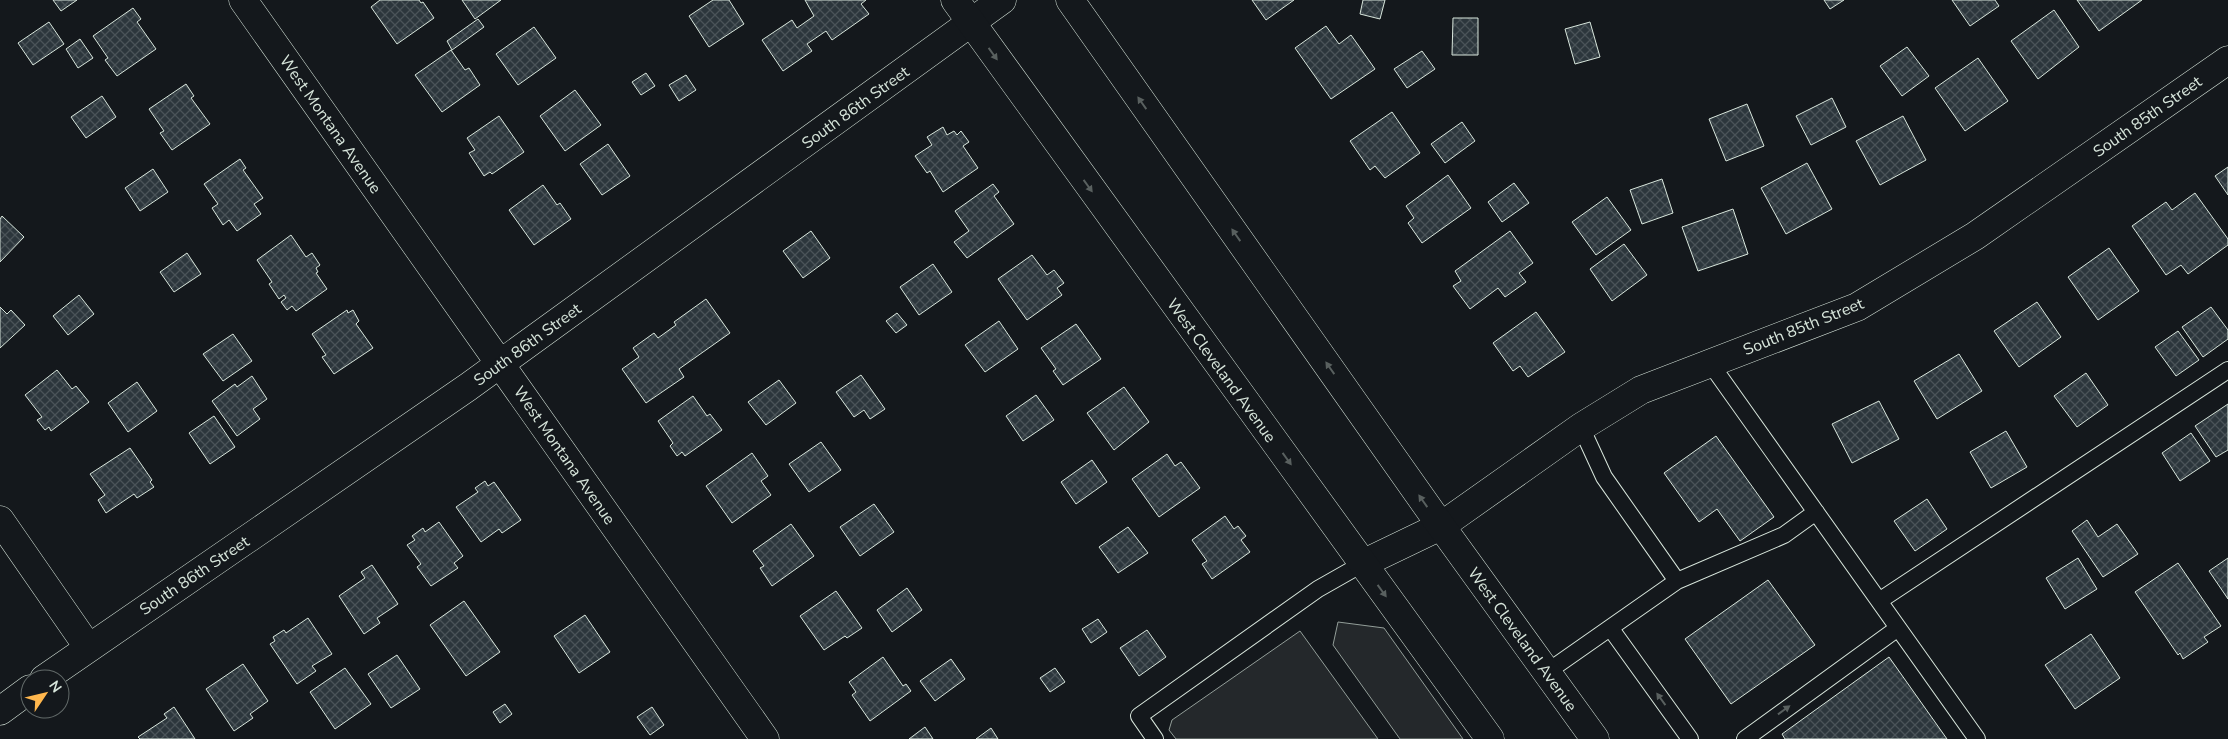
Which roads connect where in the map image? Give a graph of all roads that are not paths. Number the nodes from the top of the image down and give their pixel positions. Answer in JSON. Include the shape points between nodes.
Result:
{"nodes":[{"id":1,"x":243,"y":0,"type":"edge"},
{"id":2,"x":955,"y":0,"type":"edge"},
{"id":3,"x":1002,"y":0,"type":"edge"},
{"id":4,"x":1070,"y":0,"type":"edge"},
{"id":5,"x":971,"y":23,"type":"junction"},
{"id":6,"x":2228,"y":60,"type":"edge"},
{"id":7,"x":1710,"y":363,"type":"junction"},
{"id":8,"x":500,"y":364,"type":"junction"},
{"id":9,"x":2228,"y":370,"type":"edge"},
{"id":10,"x":1581,"y":427,"type":"junction"},
{"id":11,"x":1816,"y":512,"type":"junction"},
{"id":12,"x":0,"y":520,"type":"edge"},
{"id":13,"x":1441,"y":526,"type":"junction"},
{"id":14,"x":1362,"y":564,"type":"junction"},
{"id":15,"x":1677,"y":581,"type":"junction"},
{"id":16,"x":1879,"y":601,"type":"junction"},
{"id":17,"x":1898,"y":628,"type":"junction"},
{"id":18,"x":1611,"y":629,"type":"junction"},
{"id":19,"x":88,"y":647,"type":"junction"},
{"id":20,"x":58,"y":669,"type":"edge"},
{"id":21,"x":1547,"y":672,"type":"junction"},
{"id":22,"x":20,"y":696,"type":"edge"},
{"id":23,"x":0,"y":711,"type":"edge"},
{"id":24,"x":765,"y":739,"type":"edge"},
{"id":25,"x":1155,"y":739,"type":"edge"},
{"id":26,"x":1490,"y":739,"type":"edge"},
{"id":27,"x":1595,"y":739,"type":"edge"},
{"id":28,"x":1690,"y":739,"type":"edge"},
{"id":29,"x":1745,"y":739,"type":"edge"},
{"id":30,"x":1977,"y":739,"type":"edge"}],
"edges":[{"from":1,"to":8,"type":"street","name":"West Montana Avenue"},
{"from":2,"to":5,"type":"street","name":"West Cleveland Avenue"},
{"from":3,"to":5,"type":"street","name":"South 86th Street"},
{"from":13,"to":4,"type":"street","name":"West Cleveland Avenue","one_way":true},
{"from":5,"to":8,"type":"street","name":"South 86th Street"},
{"from":5,"to":14,"type":"street","name":"West Cleveland Avenue","one_way":true},
{"from":6,"to":7,"type":"street","name":"South 85th Street","via":[[1975,236],[1857,307]]},
{"from":7,"to":10,"type":"street","name":"South 85th Street","via":[[1641,390]]},
{"from":7,"to":11,"type":"lane"},
{"from":8,"to":19,"type":"street","name":"South 86th Street"},
{"from":8,"to":24,"type":"street","name":"West Montana Avenue"},
{"from":9,"to":16,"type":"lane"},
{"from":10,"to":13,"type":"street","name":"South 85th Street"},
{"from":10,"to":15,"type":"lane","via":[[1604,477]]},
{"from":11,"to":15,"type":"lane","via":[[1784,535]]},
{"from":11,"to":16,"type":"lane"},
{"from":12,"to":19,"type":"street"},
{"from":13,"to":14,"type":"street","name":"South 85th Street"},
{"from":13,"to":21,"type":"street","name":"West Cleveland Avenue"},
{"from":14,"to":25,"type":"lane","via":[[1318,589],[1138,716]]},
{"from":14,"to":26,"type":"street","name":"West Cleveland Avenue","one_way":true},
{"from":15,"to":18,"type":"lane"},
{"from":16,"to":17,"type":"lane"},
{"from":29,"to":17,"type":"lane","one_way":true},
{"from":17,"to":30,"type":"lane"},
{"from":18,"to":21,"type":"lane"},
{"from":28,"to":18,"type":"lane","one_way":true},
{"from":19,"to":20,"type":"street","name":"South 86th Street"},
{"from":21,"to":27,"type":"street","name":"West Cleveland Avenue"},
{"from":22,"to":23,"type":"street"}]}
